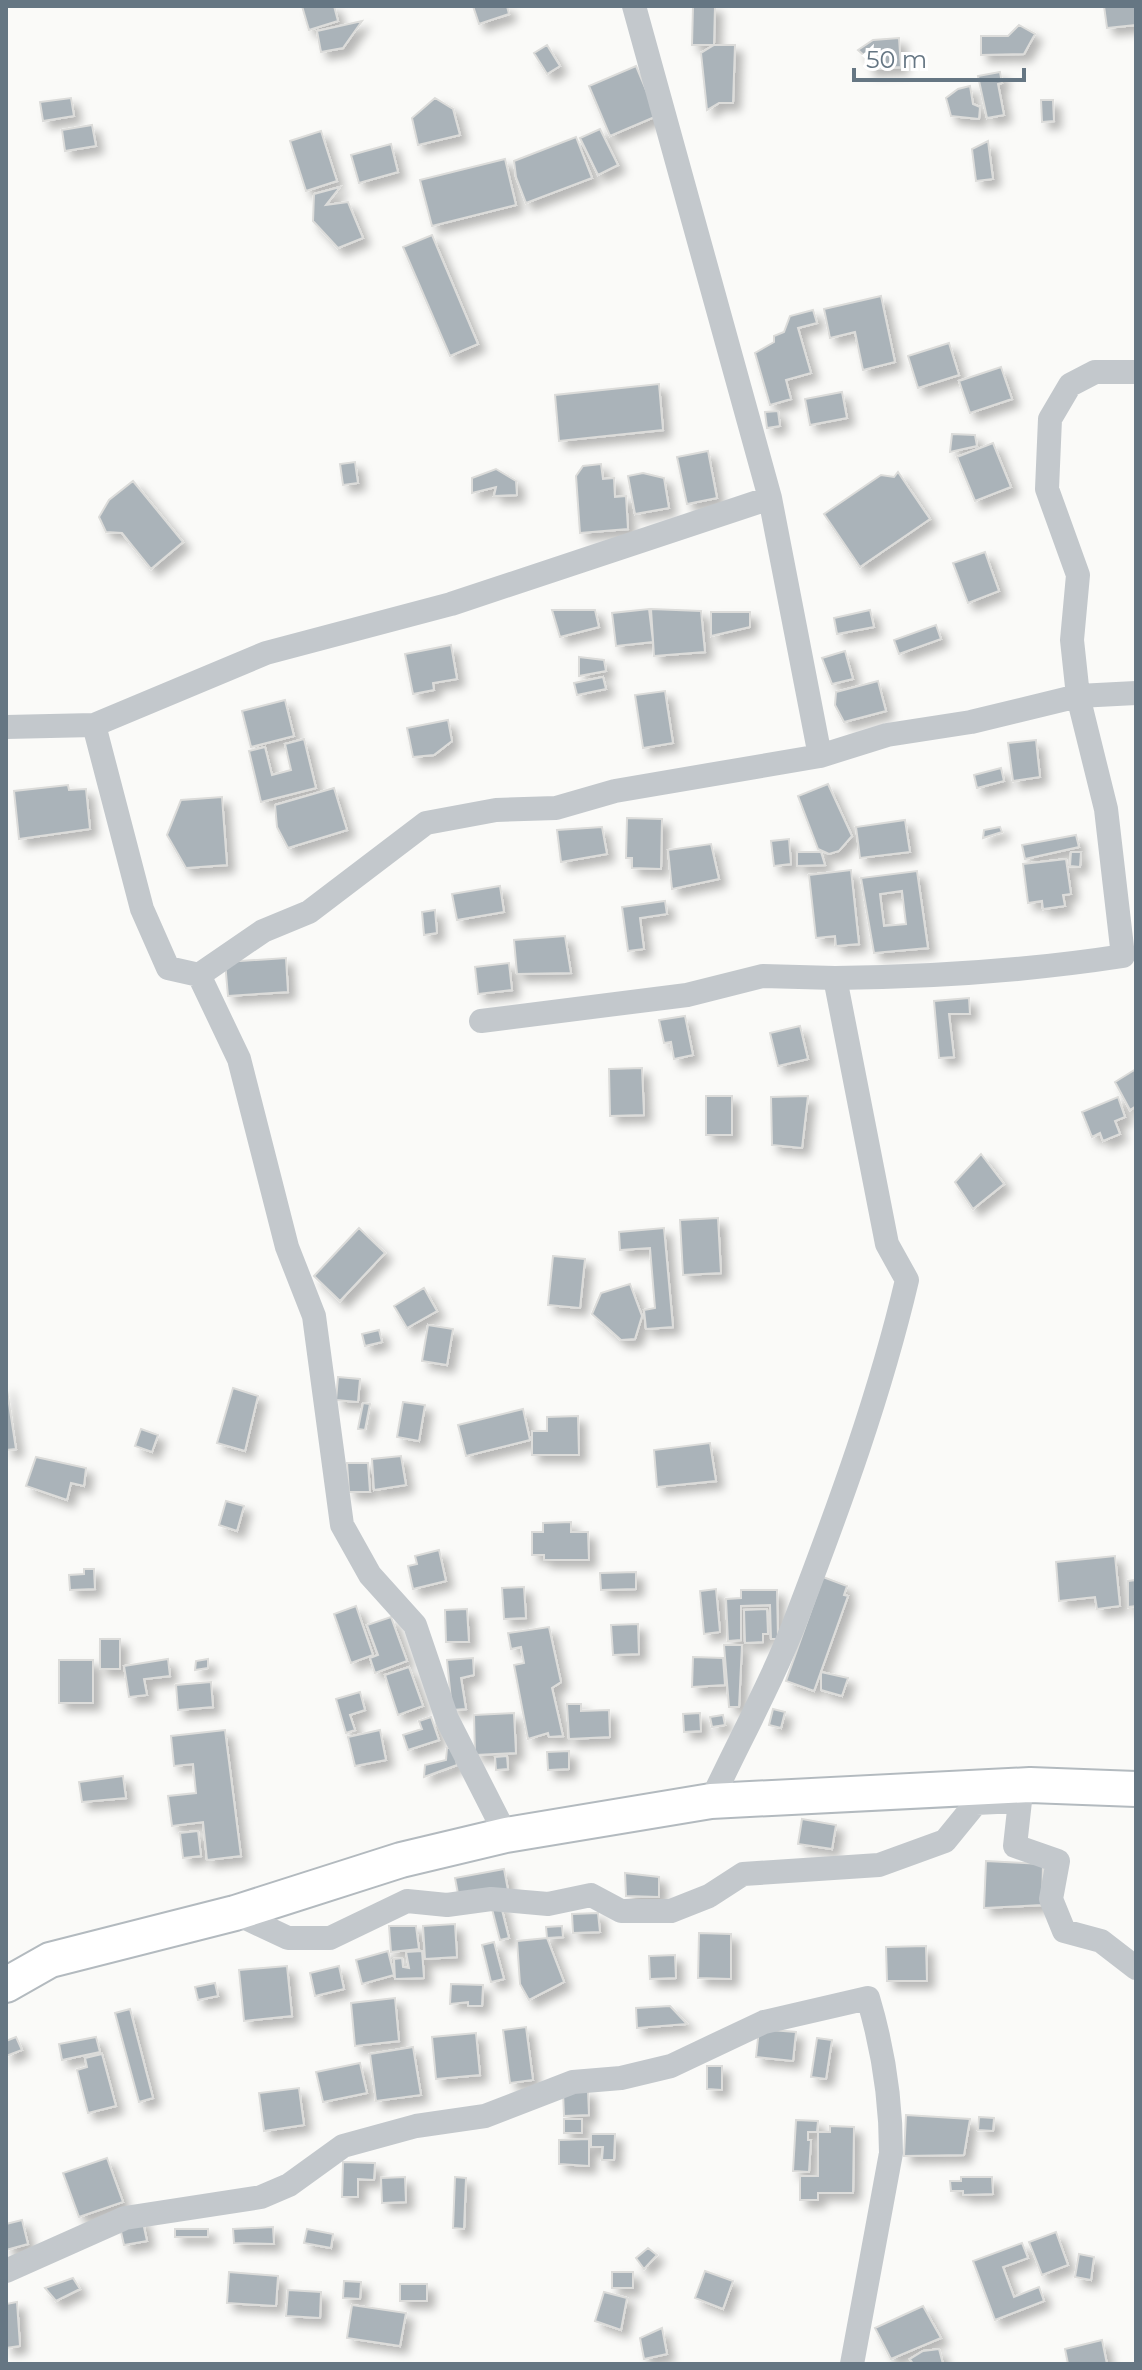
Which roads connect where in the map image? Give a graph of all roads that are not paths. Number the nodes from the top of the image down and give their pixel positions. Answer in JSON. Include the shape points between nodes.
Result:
{"nodes":[{"id":1,"x":634,"y":6,"type":"edge"},
{"id":2,"x":1136,"y":372,"type":"edge"},
{"id":3,"x":770,"y":498,"type":"junction"},
{"id":4,"x":1136,"y":693,"type":"edge"},
{"id":5,"x":1078,"y":696,"type":"junction"},
{"id":6,"x":94,"y":725,"type":"junction"},
{"id":7,"x":6,"y":727,"type":"edge"},
{"id":8,"x":820,"y":756,"type":"junction"},
{"id":9,"x":199,"y":975,"type":"junction"},
{"id":10,"x":835,"y":978,"type":"junction"},
{"id":11,"x":481,"y":1021,"type":"dead end"},
{"id":12,"x":1136,"y":1789,"type":"edge"},
{"id":13,"x":711,"y":1801,"type":"junction"},
{"id":14,"x":506,"y":1835,"type":"junction"},
{"id":15,"x":235,"y":1913,"type":"junction"},
{"id":16,"x":1136,"y":1968,"type":"edge"},
{"id":17,"x":6,"y":1985,"type":"edge"},
{"id":18,"x":6,"y":2271,"type":"edge"},
{"id":19,"x":852,"y":2364,"type":"edge"}],
"edges":[{"from":1,"to":3,"type":"street"},
{"from":2,"to":5,"type":"street","via":[[1095,372],[1070,385],[1050,419],[1047,489],[1078,575],[1072,640]]},
{"from":3,"to":6,"type":"street","via":[[451,604],[266,653]]},
{"from":3,"to":8,"type":"street"},
{"from":4,"to":5,"type":"street"},
{"from":5,"to":8,"type":"street","via":[[971,722],[887,735]]},
{"from":5,"to":10,"type":"street","via":[[1106,809],[1123,956],[951,977]]},
{"from":6,"to":7,"type":"street"},
{"from":6,"to":9,"type":"street","via":[[142,909],[168,968]]},
{"from":8,"to":9,"type":"street","via":[[615,791],[556,808],[496,810],[426,823],[309,912],[263,931]]},
{"from":9,"to":14,"type":"street","via":[[239,1059],[287,1247],[314,1316],[342,1525],[370,1575],[415,1625],[447,1719]]},
{"from":10,"to":11,"type":"street","via":[[763,976],[687,995]]},
{"from":10,"to":13,"type":"street","via":[[887,1244],[907,1280],[886,1371],[841,1504],[798,1615]]},
{"from":12,"to":13,"type":"main road","via":[[1030,1785]]},
{"from":13,"to":14,"type":"main road"},
{"from":14,"to":15,"type":"main road","via":[[401,1860]]},
{"from":15,"to":16,"type":"street","via":[[288,1938],[330,1938],[407,1901],[548,1904],[591,1895],[621,1911],[671,1911],[709,1896],[743,1874],[879,1865],[945,1841],[976,1803],[1020,1801],[1015,1846],[1058,1861],[1051,1899],[1064,1931],[1101,1941]]},
{"from":15,"to":17,"type":"main road","via":[[50,1960]]},
{"from":18,"to":19,"type":"street","via":[[125,2218],[261,2197],[289,2185],[343,2146],[371,2137],[485,2116],[573,2082],[671,2066],[764,2022],[868,1998],[880,2038],[891,2153]]}]}
